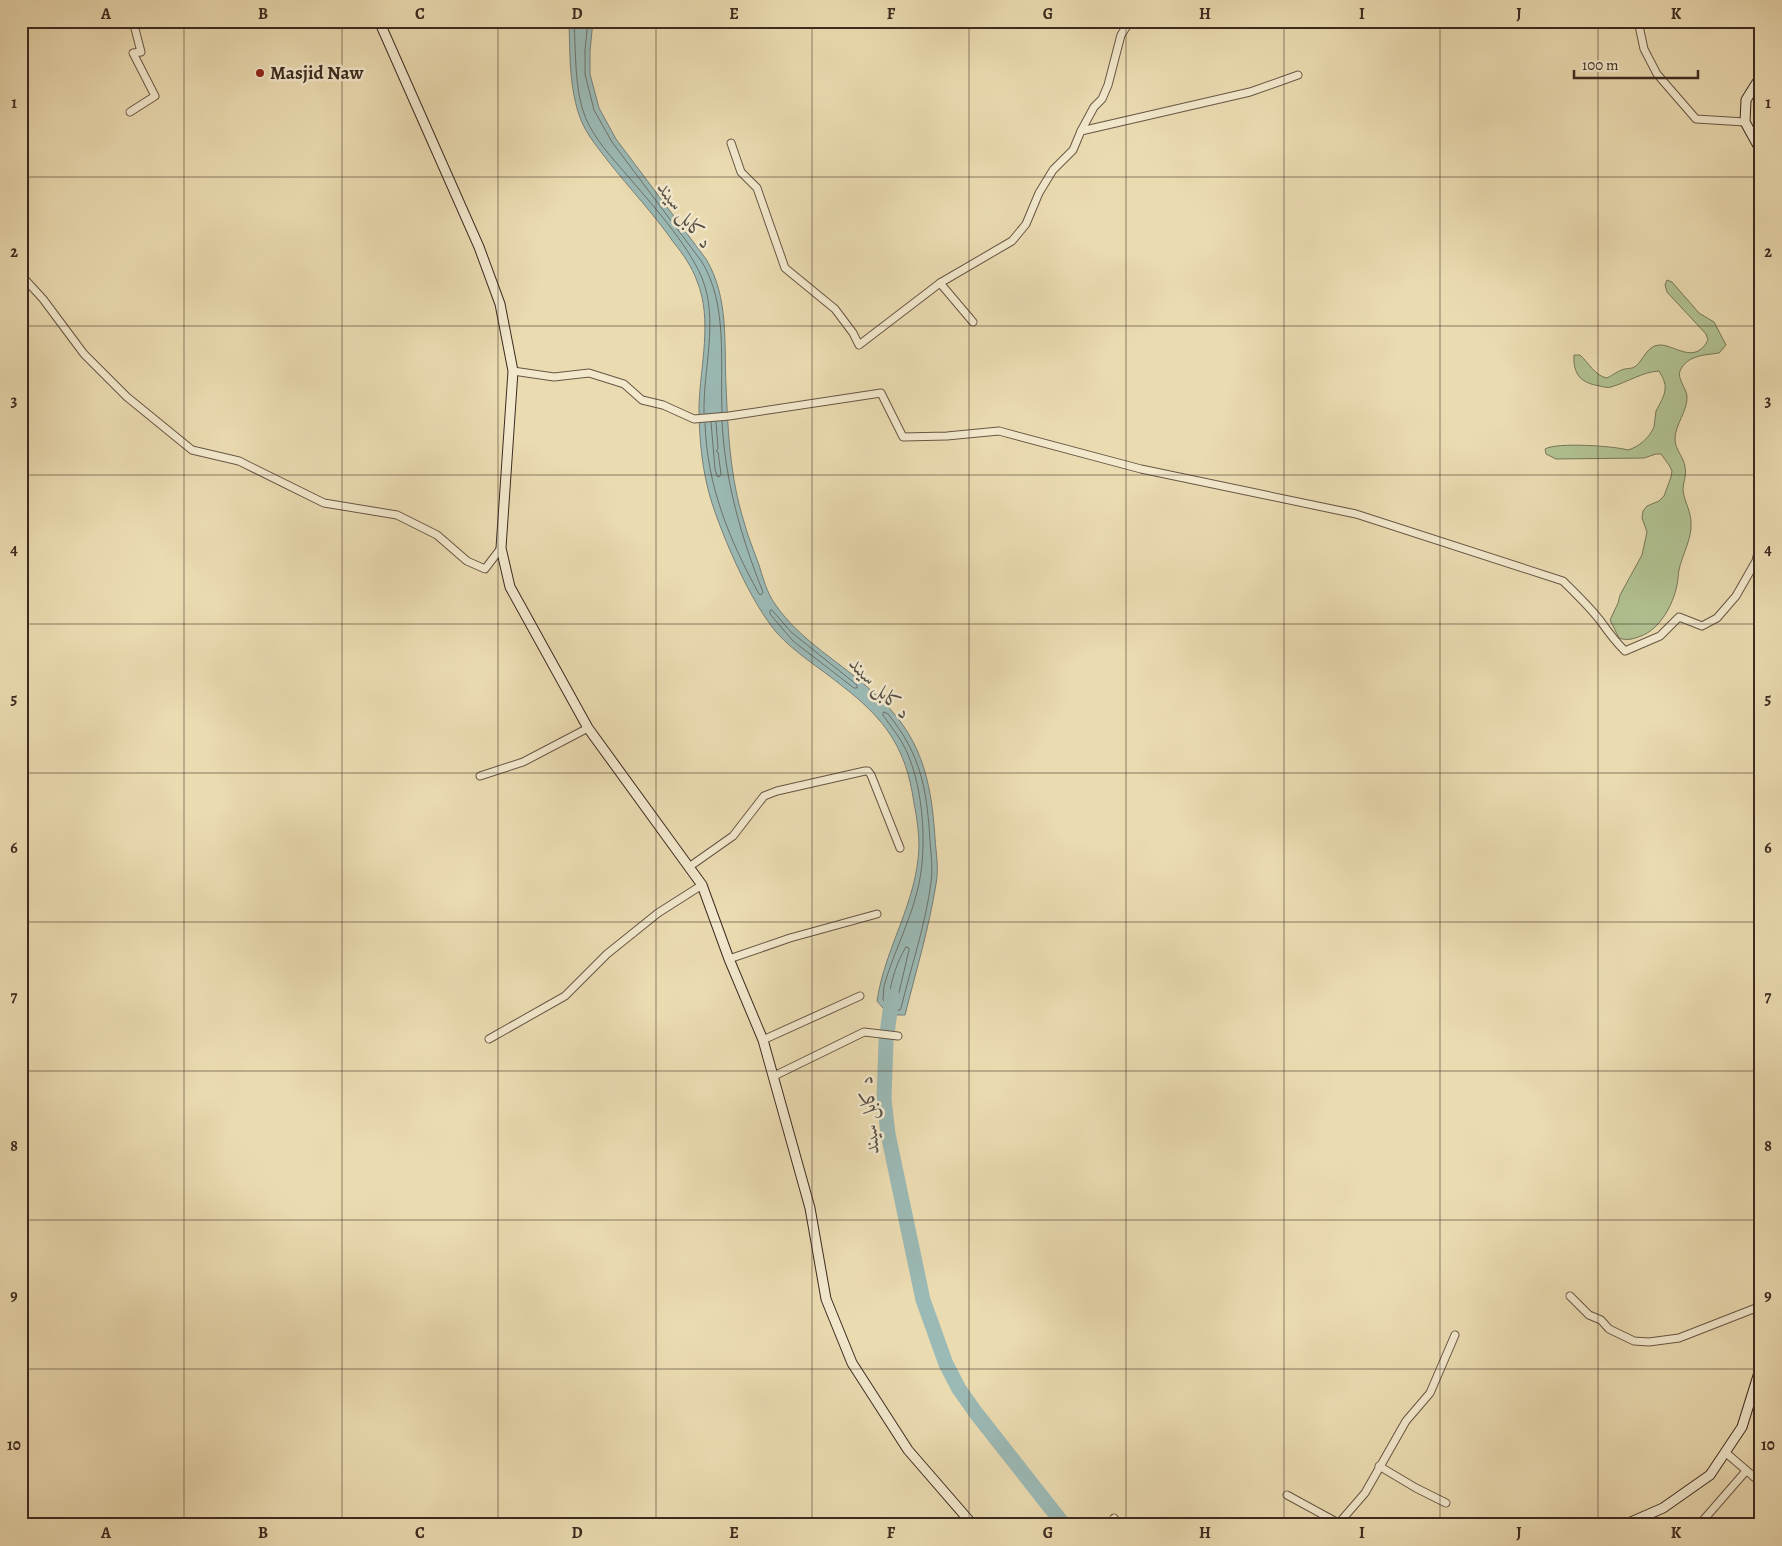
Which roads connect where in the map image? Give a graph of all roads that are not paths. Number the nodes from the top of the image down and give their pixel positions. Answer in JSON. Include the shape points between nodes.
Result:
{"nodes":[{"id":1,"x":133,"y":21,"type":"edge"},
{"id":2,"x":379,"y":21,"type":"edge"},
{"id":3,"x":1130,"y":21,"type":"edge"},
{"id":4,"x":1638,"y":21,"type":"edge"},
{"id":5,"x":1298,"y":75,"type":"dead end"},
{"id":6,"x":1761,"y":76,"type":"edge"},
{"id":7,"x":130,"y":112,"type":"dead end"},
{"id":8,"x":1745,"y":122,"type":"junction"},
{"id":9,"x":1081,"y":131,"type":"junction"},
{"id":10,"x":731,"y":143,"type":"dead end"},
{"id":11,"x":1761,"y":151,"type":"edge"},
{"id":12,"x":21,"y":275,"type":"edge"},
{"id":13,"x":940,"y":283,"type":"junction"},
{"id":14,"x":1761,"y":321,"type":"edge"},
{"id":15,"x":973,"y":322,"type":"dead end"},
{"id":16,"x":1761,"y":331,"type":"edge"},
{"id":17,"x":512,"y":371,"type":"junction"},
{"id":18,"x":1761,"y":539,"type":"edge"},
{"id":19,"x":501,"y":548,"type":"junction"},
{"id":20,"x":588,"y":728,"type":"junction"},
{"id":21,"x":480,"y":776,"type":"dead end"},
{"id":22,"x":900,"y":848,"type":"dead end"},
{"id":23,"x":689,"y":867,"type":"junction"},
{"id":24,"x":702,"y":885,"type":"junction"},
{"id":25,"x":877,"y":914,"type":"dead end"},
{"id":26,"x":729,"y":959,"type":"junction"},
{"id":27,"x":860,"y":996,"type":"dead end"},
{"id":28,"x":898,"y":1036,"type":"dead end"},
{"id":29,"x":489,"y":1039,"type":"dead end"},
{"id":30,"x":763,"y":1040,"type":"junction"},
{"id":31,"x":774,"y":1076,"type":"junction"},
{"id":32,"x":1570,"y":1296,"type":"dead end"},
{"id":33,"x":1761,"y":1306,"type":"edge"},
{"id":34,"x":1455,"y":1335,"type":"dead end"},
{"id":35,"x":1761,"y":1366,"type":"edge"},
{"id":36,"x":1725,"y":1452,"type":"junction"},
{"id":37,"x":1379,"y":1466,"type":"junction"},
{"id":38,"x":1746,"y":1471,"type":"junction"},
{"id":39,"x":1761,"y":1482,"type":"edge"},
{"id":40,"x":1287,"y":1495,"type":"dead end"},
{"id":41,"x":1446,"y":1503,"type":"dead end"},
{"id":42,"x":1341,"y":1524,"type":"edge"},
{"id":43,"x":974,"y":1525,"type":"edge"},
{"id":44,"x":1624,"y":1525,"type":"edge"},
{"id":45,"x":1699,"y":1525,"type":"edge"}],
"edges":[{"from":1,"to":7,"type":"street","via":[[141,52],[133,53],[155,96]]},
{"from":2,"to":17,"type":"main road","via":[[479,247],[500,304]]},
{"from":3,"to":9,"type":"street","via":[[1121,36],[1102,99]]},
{"from":4,"to":8,"type":"street","via":[[1644,49],[1657,74],[1696,118]]},
{"from":5,"to":9,"type":"street","via":[[1250,92]]},
{"from":6,"to":8,"type":"main road","via":[[1746,100]]},
{"from":8,"to":11,"type":"main road"},
{"from":9,"to":13,"type":"street","via":[[1073,150],[1053,170],[1026,224],[1012,241]]},
{"from":10,"to":13,"type":"street","via":[[741,172],[757,188],[785,268],[835,309],[859,345]]},
{"from":12,"to":19,"type":"street","via":[[43,298],[84,354],[127,397],[192,450],[240,461],[324,503],[397,515],[437,535],[467,561],[486,569]]},
{"from":13,"to":15,"type":"street"},
{"from":14,"to":16,"type":"street"},
{"from":17,"to":18,"type":"street","via":[[554,377],[589,373],[624,384],[642,400],[663,405],[694,419],[881,392],[903,437],[999,431],[1141,469],[1356,514],[1563,581],[1625,651],[1660,636],[1679,617],[1702,626],[1717,618],[1736,596],[1756,561]]},
{"from":17,"to":19,"type":"main road"},
{"from":19,"to":20,"type":"main road","via":[[510,587]]},
{"from":20,"to":21,"type":"street","via":[[522,762]]},
{"from":20,"to":23,"type":"main road"},
{"from":22,"to":23,"type":"street","via":[[871,775],[865,771],[764,796],[734,836]]},
{"from":23,"to":24,"type":"main road"},
{"from":24,"to":26,"type":"main road"},
{"from":24,"to":29,"type":"street","via":[[658,913],[607,954],[565,996]]},
{"from":25,"to":26,"type":"street"},
{"from":26,"to":30,"type":"main road"},
{"from":27,"to":30,"type":"street"},
{"from":28,"to":31,"type":"street","via":[[864,1032]]},
{"from":30,"to":31,"type":"main road"},
{"from":31,"to":43,"type":"main road","via":[[810,1208],[826,1298],[852,1363],[908,1450]]},
{"from":32,"to":33,"type":"street","via":[[1589,1316],[1601,1320],[1609,1329],[1634,1340],[1649,1342],[1679,1338]]},
{"from":34,"to":37,"type":"street","via":[[1430,1393],[1406,1421]]},
{"from":35,"to":36,"type":"main road","via":[[1742,1427]]},
{"from":36,"to":38,"type":"street"},
{"from":36,"to":44,"type":"main road","via":[[1710,1475],[1663,1508]]},
{"from":37,"to":41,"type":"street"},
{"from":37,"to":42,"type":"street","via":[[1365,1492]]},
{"from":38,"to":39,"type":"street"},
{"from":38,"to":45,"type":"street"},
{"from":40,"to":42,"type":"street"}]}
